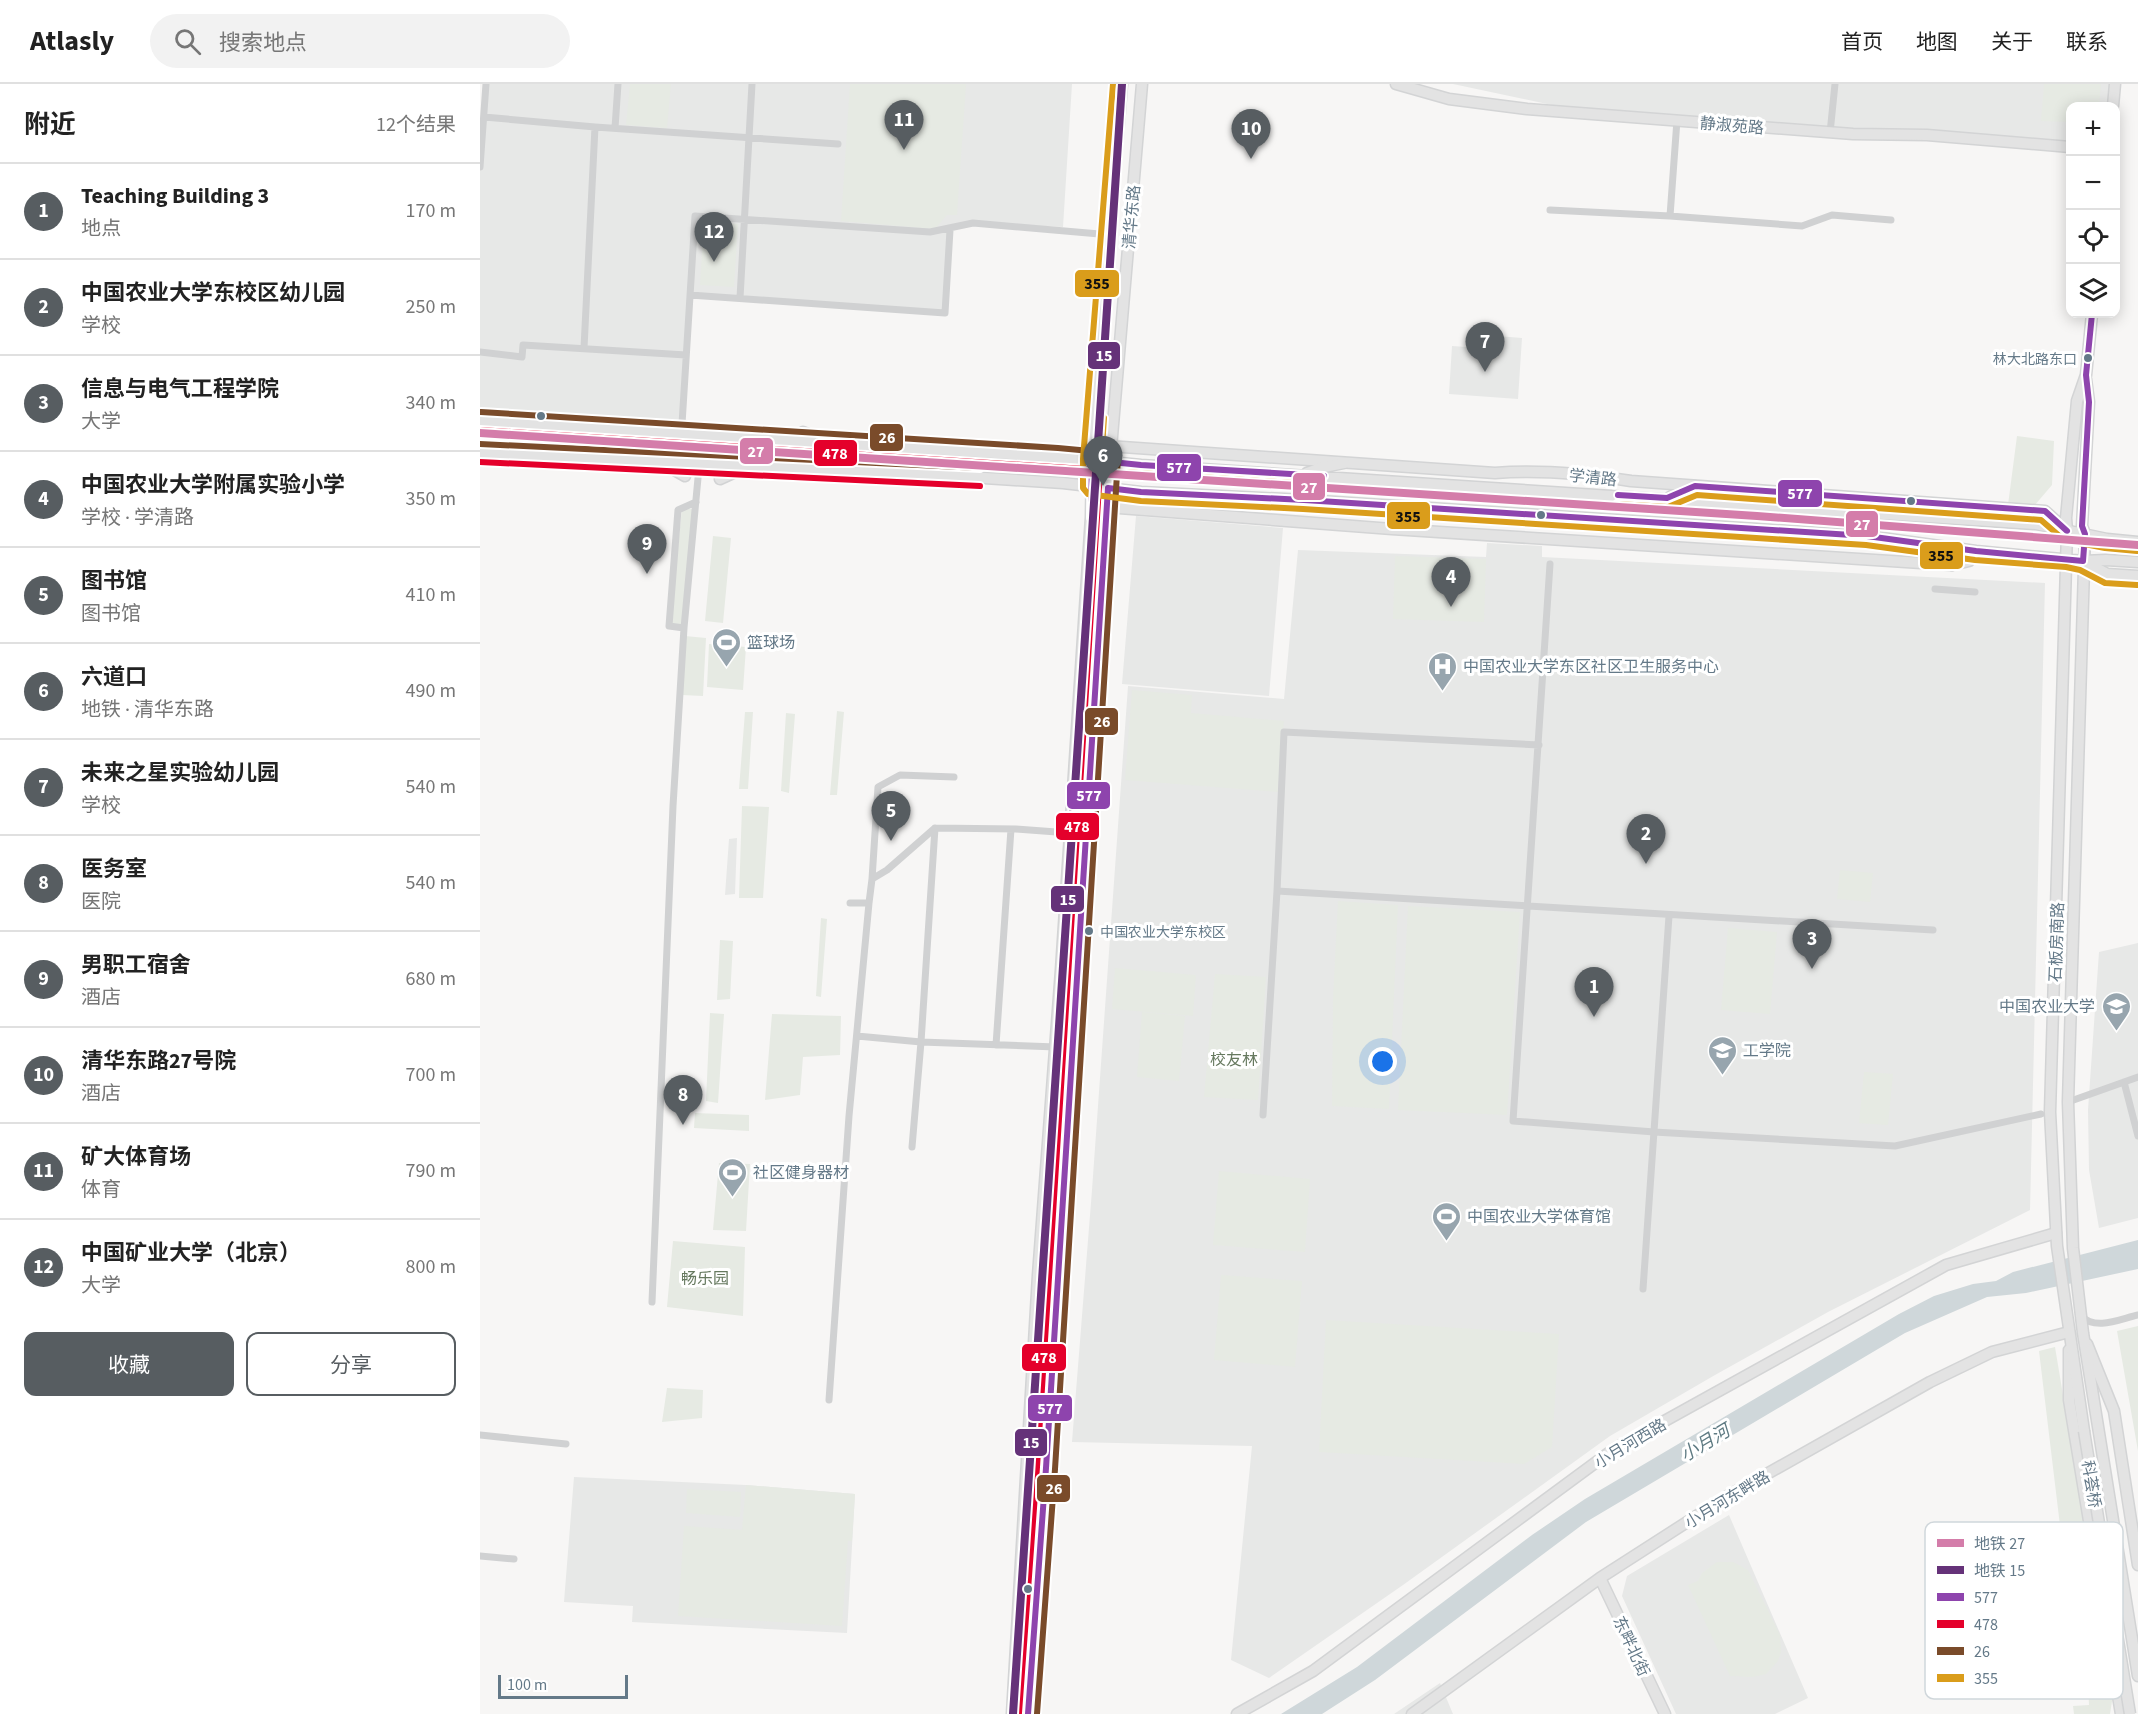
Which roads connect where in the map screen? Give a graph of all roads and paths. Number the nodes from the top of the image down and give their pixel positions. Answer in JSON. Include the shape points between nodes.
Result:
{"nodes":[{"id":1,"x":486,"y":84,"type":"edge"},
{"id":2,"x":618,"y":84,"type":"edge"},
{"id":3,"x":752,"y":84,"type":"edge"},
{"id":4,"x":1122,"y":84,"type":"edge"},
{"id":5,"x":1142,"y":84,"type":"edge"},
{"id":6,"x":1396,"y":84,"type":"edge"},
{"id":7,"x":1835,"y":84,"type":"edge"},
{"id":8,"x":2115,"y":84,"type":"edge"},
{"id":9,"x":2113,"y":102,"type":"edge"},
{"id":10,"x":483,"y":117,"type":"junction"},
{"id":11,"x":1677,"y":120,"type":"junction"},
{"id":12,"x":595,"y":127,"type":"junction"},
{"id":13,"x":615,"y":128,"type":"junction"},
{"id":14,"x":1830,"y":133,"type":"junction"},
{"id":15,"x":749,"y":136,"type":"junction"},
{"id":16,"x":838,"y":144,"type":"dead end"},
{"id":17,"x":2066,"y":147,"type":"edge"},
{"id":18,"x":480,"y":167,"type":"edge"},
{"id":19,"x":1550,"y":210,"type":"dead end"},
{"id":20,"x":1670,"y":216,"type":"junction"},
{"id":21,"x":744,"y":219,"type":"junction"},
{"id":22,"x":1891,"y":220,"type":"dead end"},
{"id":23,"x":950,"y":230,"type":"junction"},
{"id":24,"x":1111,"y":235,"type":"junction"},
{"id":25,"x":690,"y":295,"type":"junction"},
{"id":26,"x":740,"y":298,"type":"junction"},
{"id":27,"x":2092,"y":318,"type":"edge"},
{"id":28,"x":584,"y":348,"type":"junction"},
{"id":29,"x":480,"y":352,"type":"edge"},
{"id":30,"x":686,"y":355,"type":"junction"},
{"id":31,"x":2086,"y":375,"type":"junction"},
{"id":32,"x":480,"y":421,"type":"edge"},
{"id":33,"x":682,"y":424,"type":"dead end"},
{"id":34,"x":803,"y":432,"type":"dead end"},
{"id":35,"x":830,"y":442,"type":"junction"},
{"id":36,"x":1094,"y":445,"type":"junction"},
{"id":37,"x":1111,"y":446,"type":"junction"},
{"id":38,"x":480,"y":453,"type":"edge"},
{"id":39,"x":1092,"y":460,"type":"junction"},
{"id":40,"x":661,"y":462,"type":"junction"},
{"id":41,"x":1110,"y":462,"type":"junction"},
{"id":42,"x":1344,"y":463,"type":"junction"},
{"id":43,"x":747,"y":466,"type":"junction"},
{"id":44,"x":1302,"y":475,"type":"junction"},
{"id":45,"x":685,"y":476,"type":"dead end"},
{"id":46,"x":698,"y":478,"type":"dead end"},
{"id":47,"x":720,"y":479,"type":"dead end"},
{"id":48,"x":1092,"y":486,"type":"junction"},
{"id":49,"x":1695,"y":486,"type":"junction"},
{"id":50,"x":1108,"y":488,"type":"junction"},
{"id":51,"x":1667,"y":498,"type":"junction"},
{"id":52,"x":696,"y":502,"type":"junction"},
{"id":53,"x":1106,"y":507,"type":"junction"},
{"id":54,"x":2067,"y":531,"type":"junction"},
{"id":55,"x":2085,"y":534,"type":"junction"},
{"id":56,"x":2138,"y":542,"type":"edge"},
{"id":57,"x":1977,"y":550,"type":"junction"},
{"id":58,"x":2067,"y":558,"type":"junction"},
{"id":59,"x":2084,"y":561,"type":"junction"},
{"id":60,"x":2138,"y":562,"type":"edge"},
{"id":61,"x":1550,"y":564,"type":"dead end"},
{"id":62,"x":2138,"y":576,"type":"edge"},
{"id":63,"x":1935,"y":589,"type":"dead end"},
{"id":64,"x":1975,"y":592,"type":"dead end"},
{"id":65,"x":684,"y":628,"type":"junction"},
{"id":66,"x":1539,"y":745,"type":"junction"},
{"id":67,"x":954,"y":777,"type":"dead end"},
{"id":68,"x":935,"y":828,"type":"junction"},
{"id":69,"x":1011,"y":829,"type":"junction"},
{"id":70,"x":1070,"y":833,"type":"junction"},
{"id":71,"x":872,"y":879,"type":"junction"},
{"id":72,"x":1277,"y":891,"type":"junction"},
{"id":73,"x":850,"y":903,"type":"dead end"},
{"id":74,"x":869,"y":903,"type":"junction"},
{"id":75,"x":1528,"y":907,"type":"junction"},
{"id":76,"x":1669,"y":915,"type":"junction"},
{"id":77,"x":1933,"y":930,"type":"dead end"},
{"id":78,"x":857,"y":1036,"type":"junction"},
{"id":79,"x":921,"y":1042,"type":"junction"},
{"id":80,"x":996,"y":1045,"type":"junction"},
{"id":81,"x":1056,"y":1047,"type":"junction"},
{"id":82,"x":2138,"y":1077,"type":"edge"},
{"id":83,"x":2124,"y":1082,"type":"junction"},
{"id":84,"x":2068,"y":1102,"type":"junction"},
{"id":85,"x":2041,"y":1114,"type":"dead end"},
{"id":86,"x":1263,"y":1115,"type":"dead end"},
{"id":87,"x":1654,"y":1132,"type":"junction"},
{"id":88,"x":2138,"y":1136,"type":"edge"},
{"id":89,"x":912,"y":1147,"type":"dead end"},
{"id":90,"x":2056,"y":1233,"type":"junction"},
{"id":91,"x":1643,"y":1289,"type":"dead end"},
{"id":92,"x":652,"y":1302,"type":"dead end"},
{"id":93,"x":2138,"y":1315,"type":"edge"},
{"id":94,"x":2081,"y":1316,"type":"junction"},
{"id":95,"x":2083,"y":1333,"type":"junction"},
{"id":96,"x":2069,"y":1334,"type":"junction"},
{"id":97,"x":828,"y":1400,"type":"dead end"},
{"id":98,"x":2099,"y":1427,"type":"joint"},
{"id":99,"x":2084,"y":1431,"type":"joint"},
{"id":100,"x":480,"y":1435,"type":"edge"},
{"id":101,"x":566,"y":1444,"type":"dead end"},
{"id":102,"x":1026,"y":1466,"type":"junction"},
{"id":103,"x":1046,"y":1468,"type":"junction"},
{"id":104,"x":2089,"y":1522,"type":"edge"},
{"id":105,"x":2098,"y":1522,"type":"edge"},
{"id":106,"x":2114,"y":1522,"type":"edge"},
{"id":107,"x":480,"y":1556,"type":"edge"},
{"id":108,"x":514,"y":1558,"type":"dead end"},
{"id":109,"x":2138,"y":1565,"type":"edge"},
{"id":110,"x":1600,"y":1578,"type":"junction"},
{"id":111,"x":2123,"y":1580,"type":"edge"},
{"id":112,"x":2123,"y":1676,"type":"edge"},
{"id":113,"x":2138,"y":1676,"type":"edge"},
{"id":114,"x":2119,"y":1699,"type":"edge"},
{"id":115,"x":2138,"y":1705,"type":"edge"},
{"id":116,"x":1012,"y":1714,"type":"edge"},
{"id":117,"x":1028,"y":1714,"type":"edge"},
{"id":118,"x":1237,"y":1714,"type":"edge"},
{"id":119,"x":1412,"y":1714,"type":"edge"},
{"id":120,"x":1665,"y":1714,"type":"edge"},
{"id":121,"x":2121,"y":1714,"type":"edge"},
{"id":122,"x":2129,"y":1714,"type":"edge"}],
"edges":[{"from":1,"to":10,"type":"street"},
{"from":2,"to":13,"type":"street"},
{"from":3,"to":15,"type":"street"},
{"from":4,"to":24,"type":"main road","name":"清华东路"},
{"from":5,"to":37,"type":"main road","name":"清华东路"},
{"from":6,"to":11,"type":"main road","name":"静淑苑路","via":[[1449,99],[1527,109]]},
{"from":7,"to":14,"type":"street"},
{"from":8,"to":9,"type":"main road"},
{"from":10,"to":12,"type":"street"},
{"from":10,"to":18,"type":"street"},
{"from":11,"to":14,"type":"main road","name":"静淑苑路"},
{"from":11,"to":20,"type":"street"},
{"from":12,"to":13,"type":"street"},
{"from":12,"to":28,"type":"street"},
{"from":13,"to":15,"type":"street"},
{"from":14,"to":17,"type":"main road","name":"静淑苑路","via":[[1927,135]]},
{"from":15,"to":16,"type":"street"},
{"from":15,"to":21,"type":"street"},
{"from":19,"to":20,"type":"street"},
{"from":20,"to":22,"type":"street","via":[[1802,226],[1832,215]]},
{"from":21,"to":23,"type":"street","via":[[930,232]]},
{"from":21,"to":25,"type":"street","via":[[695,216]]},
{"from":21,"to":26,"type":"street"},
{"from":23,"to":24,"type":"street","via":[[973,223]]},
{"from":23,"to":26,"type":"street","via":[[945,313]]},
{"from":24,"to":36,"type":"main road","name":"清华东路"},
{"from":25,"to":26,"type":"street"},
{"from":25,"to":30,"type":"street"},
{"from":27,"to":31,"type":"main road"},
{"from":28,"to":29,"type":"street","via":[[524,345],[522,357]]},
{"from":28,"to":30,"type":"street"},
{"from":30,"to":33,"type":"street"},
{"from":31,"to":54,"type":"main road","name":"石板房南路","via":[[2077,402]]},
{"from":31,"to":55,"type":"main road","name":"石板房南路","via":[[2089,402],[2082,526]]},
{"from":32,"to":35,"type":"main road","name":"学清路"},
{"from":34,"to":35,"type":"main road"},
{"from":35,"to":39,"type":"main road","name":"学清路"},
{"from":36,"to":37,"type":"main road","name":"学清路"},
{"from":36,"to":39,"type":"main road","name":"清华东路"},
{"from":37,"to":41,"type":"main road","name":"清华东路"},
{"from":37,"to":42,"type":"main road","name":"学清路"},
{"from":38,"to":40,"type":"main road"},
{"from":39,"to":41,"type":"main road","name":"学清路"},
{"from":39,"to":48,"type":"main road","name":"清华东路"},
{"from":40,"to":43,"type":"main road"},
{"from":40,"to":45,"type":"main road"},
{"from":41,"to":44,"type":"main road","name":"学清路"},
{"from":41,"to":50,"type":"main road","name":"清华东路"},
{"from":42,"to":44,"type":"main road"},
{"from":42,"to":49,"type":"main road","name":"学清路","via":[[1598,476]]},
{"from":43,"to":47,"type":"main road"},
{"from":43,"to":48,"type":"main road"},
{"from":44,"to":51,"type":"main road","name":"学清路"},
{"from":46,"to":52,"type":"street"},
{"from":48,"to":50,"type":"main road"},
{"from":48,"to":70,"type":"main road","name":"清华东路"},
{"from":49,"to":51,"type":"main road"},
{"from":49,"to":54,"type":"main road","name":"学清路","via":[[2045,511]]},
{"from":50,"to":53,"type":"main road","name":"清华东路"},
{"from":50,"to":57,"type":"main road","via":[[1867,536]]},
{"from":51,"to":54,"type":"main road","name":"学清路","via":[[2036,524]]},
{"from":52,"to":65,"type":"street"},
{"from":52,"to":65,"type":"street","via":[[678,510],[669,626]]},
{"from":53,"to":57,"type":"main road","via":[[1952,565],[1969,561]]},
{"from":53,"to":103,"type":"main road","name":"清华东路"},
{"from":54,"to":55,"type":"main road","name":"学清路"},
{"from":54,"to":58,"type":"main road","name":"石板房南路"},
{"from":55,"to":56,"type":"main road","name":"学清路"},
{"from":55,"to":59,"type":"main road","name":"石板房南路"},
{"from":57,"to":58,"type":"main road"},
{"from":58,"to":59,"type":"main road"},
{"from":58,"to":90,"type":"main road","name":"石板房南路","via":[[2050,1112]]},
{"from":59,"to":60,"type":"main road"},
{"from":59,"to":62,"type":"main road","via":[[2107,574]]},
{"from":59,"to":84,"type":"main road","name":"石板房南路"},
{"from":61,"to":66,"type":"street"},
{"from":63,"to":64,"type":"street"},
{"from":65,"to":92,"type":"street","via":[[668,900]]},
{"from":66,"to":72,"type":"street","via":[[1284,732]]},
{"from":66,"to":75,"type":"street"},
{"from":67,"to":71,"type":"street","via":[[900,775],[878,787]]},
{"from":68,"to":69,"type":"street"},
{"from":68,"to":71,"type":"street"},
{"from":68,"to":79,"type":"street"},
{"from":69,"to":70,"type":"street"},
{"from":69,"to":80,"type":"street"},
{"from":70,"to":81,"type":"main road","name":"清华东路"},
{"from":71,"to":74,"type":"street"},
{"from":72,"to":75,"type":"street"},
{"from":72,"to":86,"type":"street"},
{"from":73,"to":74,"type":"street"},
{"from":74,"to":78,"type":"street"},
{"from":75,"to":76,"type":"street"},
{"from":75,"to":87,"type":"street","via":[[1513,1121]]},
{"from":76,"to":77,"type":"street"},
{"from":76,"to":87,"type":"street"},
{"from":78,"to":79,"type":"street"},
{"from":78,"to":97,"type":"street"},
{"from":79,"to":80,"type":"street"},
{"from":79,"to":89,"type":"street"},
{"from":80,"to":81,"type":"street"},
{"from":81,"to":102,"type":"main road","name":"清华东路"},
{"from":82,"to":83,"type":"street"},
{"from":83,"to":84,"type":"street"},
{"from":83,"to":88,"type":"street"},
{"from":84,"to":94,"type":"main road","name":"石板房南路","via":[[2073,1248]]},
{"from":85,"to":87,"type":"street","via":[[1895,1146]]},
{"from":87,"to":91,"type":"street"},
{"from":90,"to":96,"type":"main road","name":"石板房南路"},
{"from":90,"to":118,"type":"main road","name":"小月河西路","via":[[1946,1264],[1614,1449],[1313,1671]]},
{"from":93,"to":94,"type":"street","via":[[2096,1324]]},
{"from":94,"to":95,"type":"main road","name":"石板房南路"},
{"from":95,"to":98,"type":"main road","name":"石板房南路"},
{"from":95,"to":109,"type":"main road","via":[[2114,1411]]},
{"from":96,"to":99,"type":"main road","name":"石板房南路"},
{"from":96,"to":104,"type":"main road","via":[[2069,1400]]},
{"from":96,"to":110,"type":"main road","name":"小月河东畔路","via":[[1992,1352],[1930,1382],[1726,1497]]},
{"from":98,"to":106,"type":"main road","name":"科荟桥"},
{"from":99,"to":105,"type":"main road","name":"科荟桥","bridge":true},
{"from":100,"to":101,"type":"street"},
{"from":102,"to":103,"type":"main road"},
{"from":102,"to":116,"type":"main road","name":"清华东路"},
{"from":103,"to":117,"type":"main road","name":"清华东路"},
{"from":107,"to":108,"type":"street"},
{"from":110,"to":119,"type":"main road","name":"小月河东畔路"},
{"from":110,"to":120,"type":"main road","name":"东畔北街"},
{"from":111,"to":113,"type":"main road","name":"科荟桥"},
{"from":112,"to":122,"type":"main road","name":"科荟桥","bridge":true},
{"from":114,"to":121,"type":"main road"},
{"from":115,"to":122,"type":"main road"}]}
